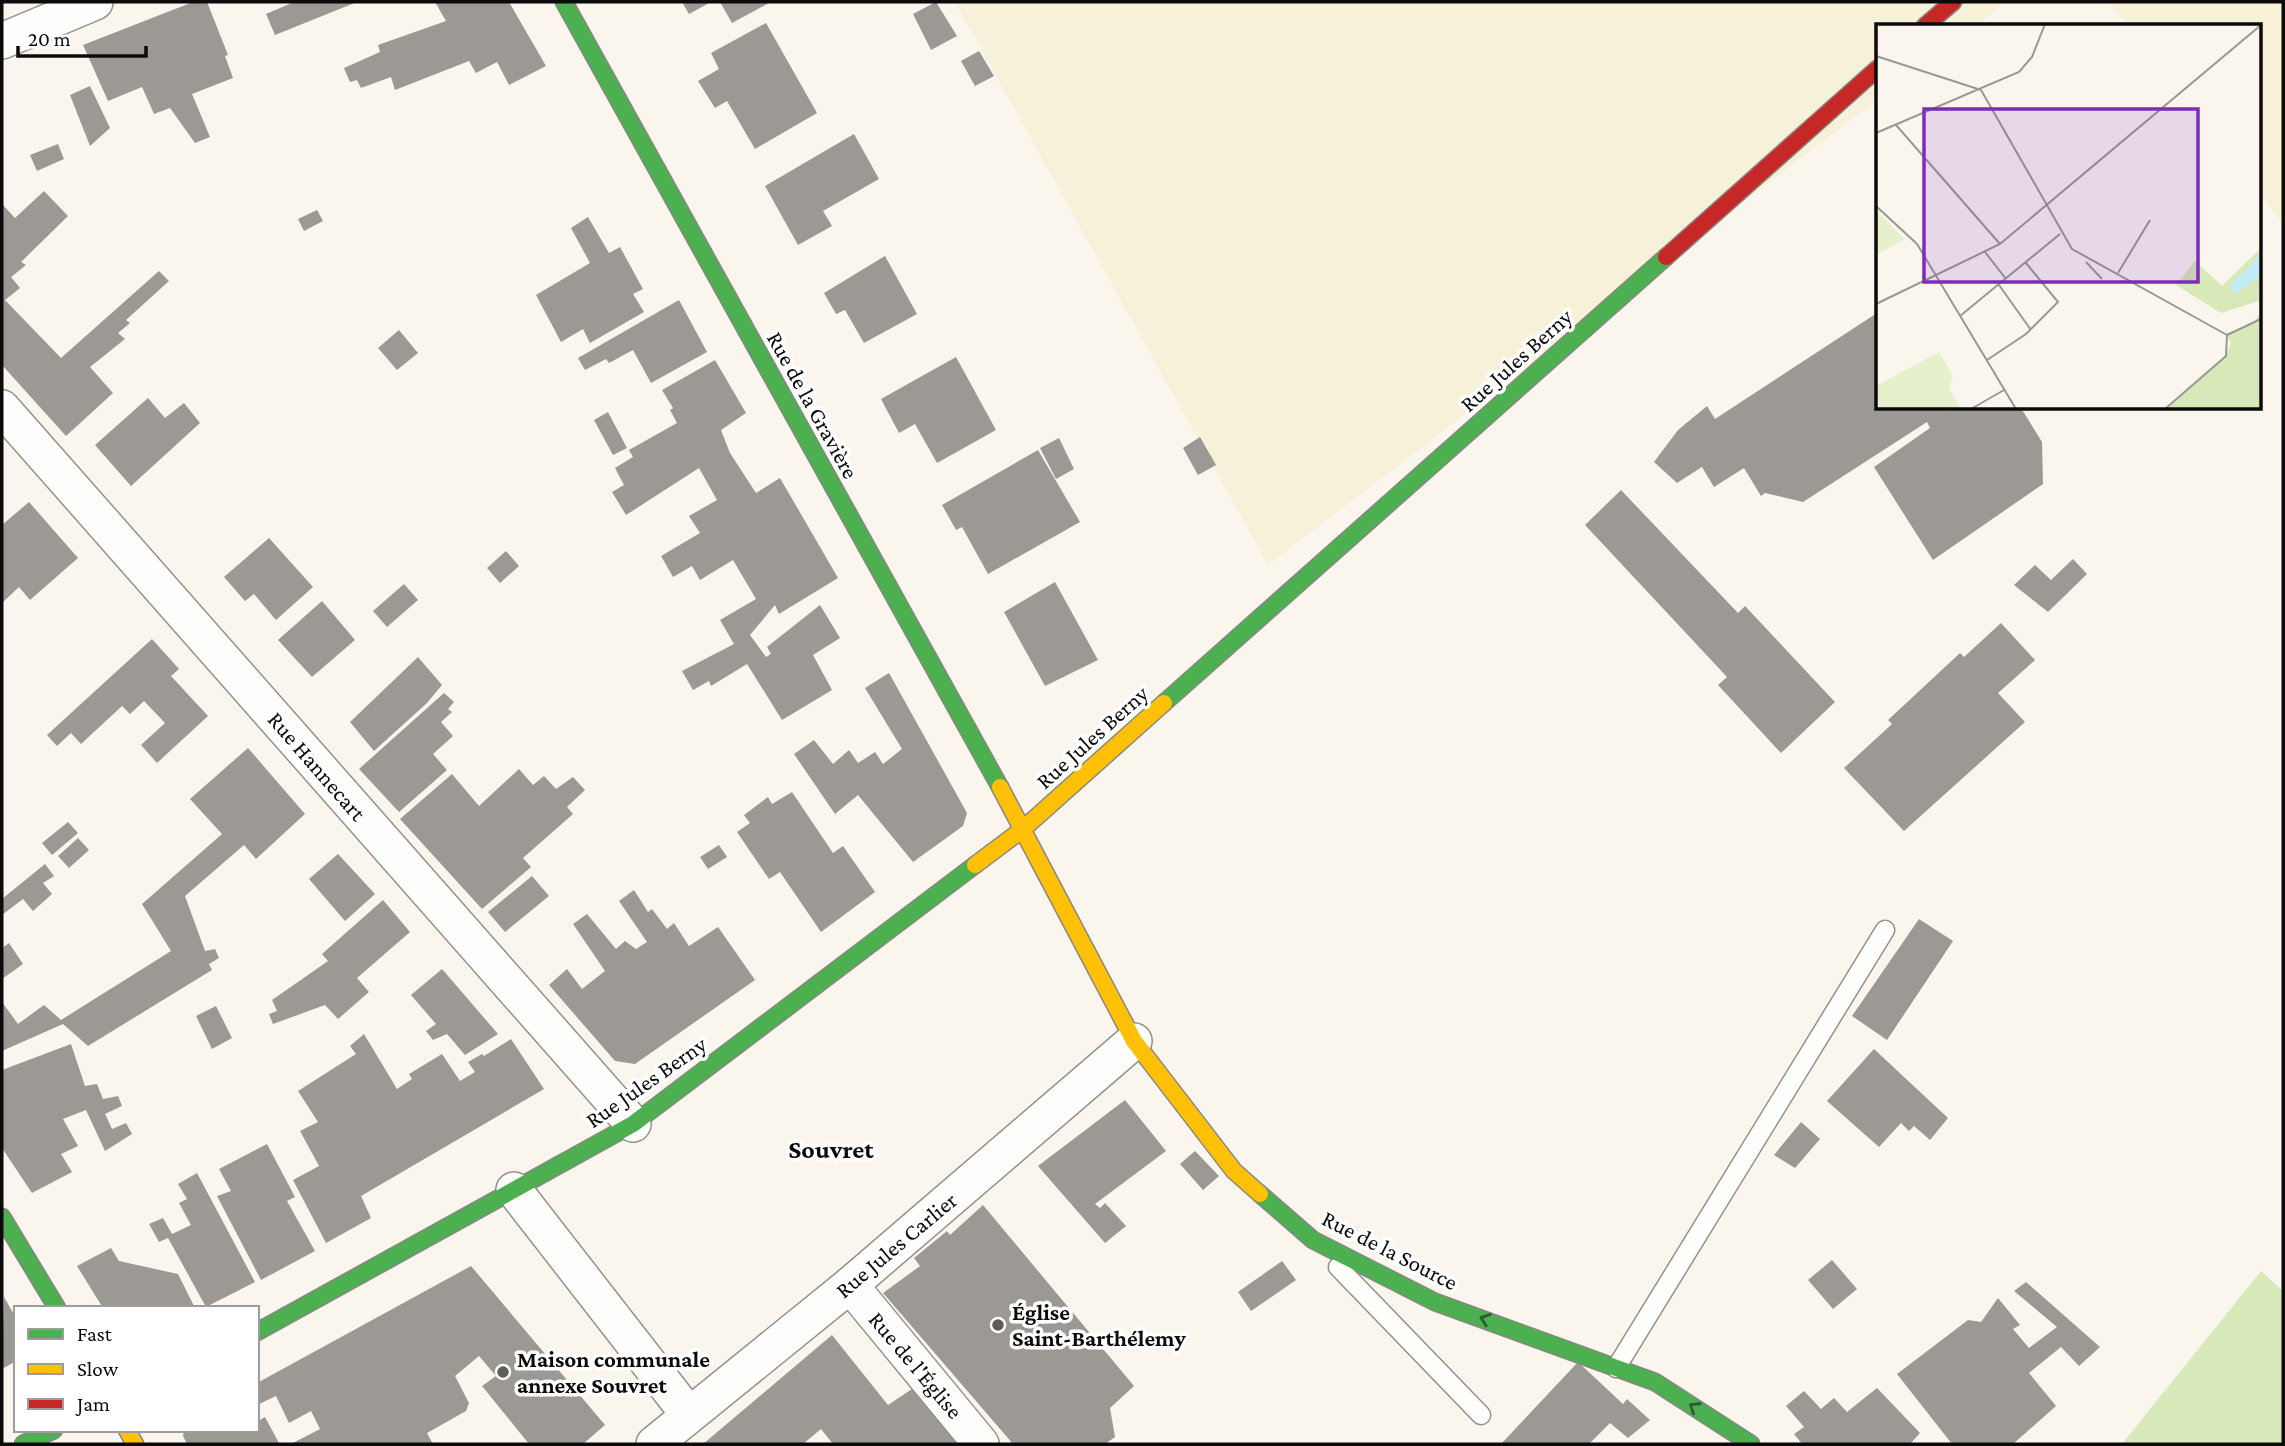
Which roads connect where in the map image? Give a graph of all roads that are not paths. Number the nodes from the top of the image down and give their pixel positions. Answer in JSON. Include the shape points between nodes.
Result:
{"nodes":[{"id":1,"x":95,"y":2,"type":"edge"},
{"id":2,"x":564,"y":2,"type":"edge"},
{"id":3,"x":1953,"y":2,"type":"edge"},
{"id":4,"x":1927,"y":24,"type":"edge"},
{"id":5,"x":2,"y":41,"type":"edge"},
{"id":6,"x":1876,"y":70,"type":"edge"},
{"id":7,"x":2,"y":408,"type":"edge"},
{"id":8,"x":1023,"y":830,"type":"junction"},
{"id":9,"x":1885,"y":930,"type":"dead end"},
{"id":10,"x":1134,"y":1041,"type":"junction"},
{"id":11,"x":633,"y":1124,"type":"junction"},
{"id":12,"x":514,"y":1190,"type":"junction"},
{"id":13,"x":2,"y":1217,"type":"edge"},
{"id":14,"x":1313,"y":1240,"type":"junction"},
{"id":15,"x":850,"y":1285,"type":"junction"},
{"id":16,"x":56,"y":1306,"type":"edge"},
{"id":17,"x":259,"y":1331,"type":"edge"},
{"id":18,"x":1616,"y":1368,"type":"junction"},
{"id":19,"x":689,"y":1416,"type":"junction"},
{"id":20,"x":1482,"y":1416,"type":"dead end"},
{"id":21,"x":50,"y":1432,"type":"edge"},
{"id":22,"x":23,"y":1444,"type":"edge"},
{"id":23,"x":653,"y":1444,"type":"edge"},
{"id":24,"x":981,"y":1444,"type":"edge"},
{"id":25,"x":1751,"y":1444,"type":"edge"}],
"edges":[{"from":1,"to":5,"type":"street"},
{"from":2,"to":8,"type":"main road","name":"Rue de la Gravière"},
{"from":3,"to":4,"type":"main road"},
{"from":6,"to":8,"type":"main road","name":"Rue Jules Berny"},
{"from":7,"to":11,"type":"street","name":"Rue Hannecart"},
{"from":8,"to":10,"type":"main road","name":"Rue de la Source"},
{"from":8,"to":11,"type":"main road","name":"Rue Jules Berny"},
{"from":9,"to":18,"type":"lane"},
{"from":10,"to":14,"type":"main road","name":"Rue de la Source","via":[[1234,1171]]},
{"from":10,"to":15,"type":"street","name":"Rue Jules Carlier"},
{"from":11,"to":12,"type":"main road","name":"Rue Jules Berny"},
{"from":12,"to":17,"type":"main road","name":"Rue Jules Berny"},
{"from":12,"to":19,"type":"street"},
{"from":13,"to":16,"type":"main road"},
{"from":18,"to":14,"type":"main road","name":"Rue de la Source","one_way":true,"via":[[1436,1302]]},
{"from":14,"to":20,"type":"lane"},
{"from":15,"to":19,"type":"street","name":"Rue Jules Carlier"},
{"from":15,"to":24,"type":"street","name":"Rue de l'Église"},
{"from":25,"to":18,"type":"main road","name":"Rue de la Source","one_way":true,"via":[[1655,1382]]},
{"from":19,"to":23,"type":"street","name":"Rue Jules Carlier"},
{"from":21,"to":22,"type":"main road"}]}
